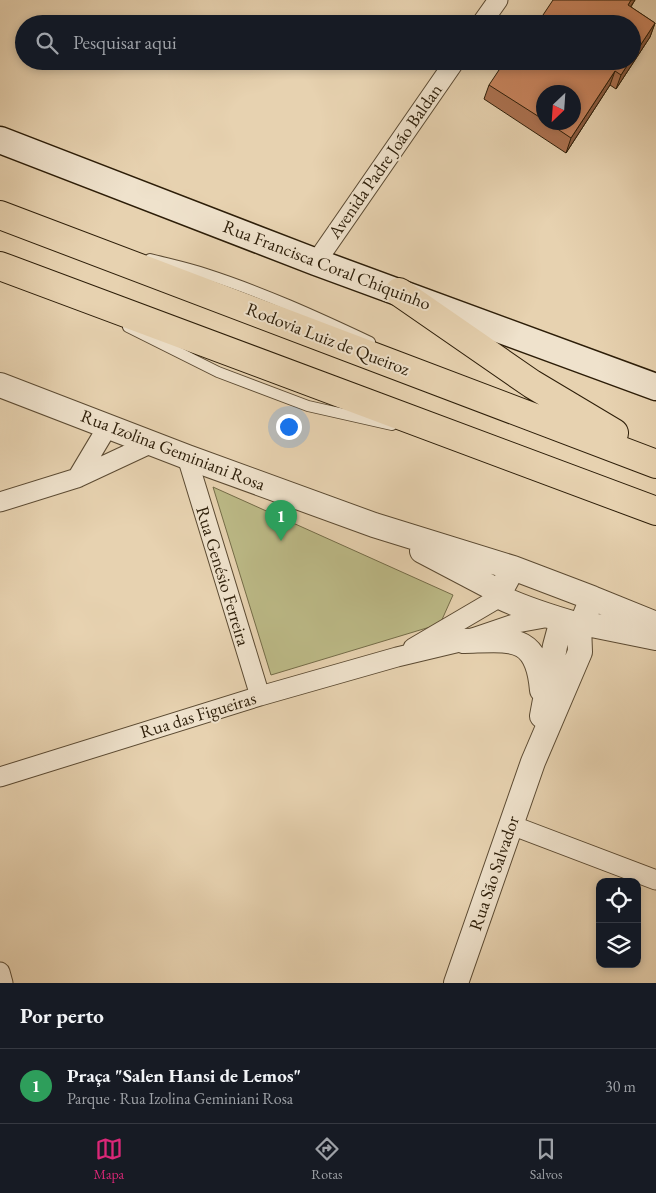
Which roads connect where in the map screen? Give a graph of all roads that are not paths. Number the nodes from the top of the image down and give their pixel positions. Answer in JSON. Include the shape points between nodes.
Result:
{"nodes":[{"id":1,"x":498,"y":0,"type":"edge"},
{"id":2,"x":487,"y":15,"type":"edge"},
{"id":3,"x":449,"y":70,"type":"edge"},
{"id":4,"x":0,"y":140,"type":"edge"},
{"id":5,"x":0,"y":215,"type":"edge"},
{"id":6,"x":27,"y":226,"type":"junction"},
{"id":7,"x":316,"y":262,"type":"junction"},
{"id":8,"x":0,"y":266,"type":"edge"},
{"id":9,"x":27,"y":276,"type":"junction"},
{"id":10,"x":399,"y":292,"type":"junction"},
{"id":11,"x":384,"y":348,"type":"dead end"},
{"id":12,"x":401,"y":356,"type":"dead end"},
{"id":13,"x":0,"y":385,"type":"edge"},
{"id":14,"x":656,"y":387,"type":"edge"},
{"id":15,"x":526,"y":413,"type":"junction"},
{"id":16,"x":108,"y":426,"type":"junction"},
{"id":17,"x":152,"y":444,"type":"junction"},
{"id":18,"x":481,"y":446,"type":"junction"},
{"id":19,"x":186,"y":457,"type":"junction"},
{"id":20,"x":656,"y":458,"type":"edge"},
{"id":21,"x":656,"y":464,"type":"edge"},
{"id":22,"x":77,"y":478,"type":"junction"},
{"id":23,"x":0,"y":502,"type":"edge"},
{"id":24,"x":656,"y":511,"type":"edge"},
{"id":25,"x":374,"y":525,"type":"junction"},
{"id":26,"x":514,"y":568,"type":"junction"},
{"id":27,"x":500,"y":594,"type":"junction"},
{"id":28,"x":592,"y":598,"type":"junction"},
{"id":29,"x":568,"y":621,"type":"junction"},
{"id":30,"x":656,"y":624,"type":"edge"},
{"id":31,"x":656,"y":638,"type":"edge"},
{"id":32,"x":464,"y":641,"type":"junction"},
{"id":33,"x":396,"y":657,"type":"junction"},
{"id":34,"x":260,"y":696,"type":"junction"},
{"id":35,"x":543,"y":708,"type":"junction"},
{"id":36,"x":533,"y":762,"type":"junction"},
{"id":37,"x":0,"y":777,"type":"edge"},
{"id":38,"x":511,"y":825,"type":"junction"},
{"id":39,"x":656,"y":880,"type":"edge"},
{"id":40,"x":0,"y":972,"type":"edge"},
{"id":41,"x":3,"y":983,"type":"edge"},
{"id":42,"x":456,"y":983,"type":"edge"}],
"edges":[{"from":1,"to":2,"type":"street"},
{"from":3,"to":7,"type":"street","name":"Avenida Padre João Baldan"},
{"from":4,"to":7,"type":"main road","name":"Rua Francisca Coral Chiquinho"},
{"from":5,"to":6,"type":"highway","name":"Rodovia Luiz de Queiroz"},
{"from":6,"to":11,"type":"lane","via":[[206,274],[304,311]]},
{"from":6,"to":15,"type":"highway","name":"Rodovia Luiz de Queiroz"},
{"from":7,"to":10,"type":"main road","name":"Rua Francisca Coral Chiquinho"},
{"from":8,"to":9,"type":"highway"},
{"from":9,"to":18,"type":"highway"},
{"from":9,"to":18,"type":"lane","via":[[218,372],[308,406]]},
{"from":10,"to":14,"type":"main road","name":"Rua Francisca Coral Chiquinho"},
{"from":10,"to":20,"type":"highway","via":[[532,384]]},
{"from":12,"to":15,"type":"lane"},
{"from":13,"to":16,"type":"street","name":"Rua Izolina Geminiani Rosa"},
{"from":15,"to":21,"type":"highway","name":"Rodovia Luiz de Queiroz"},
{"from":16,"to":17,"type":"street","name":"Rua Izolina Geminiani Rosa"},
{"from":16,"to":22,"type":"street"},
{"from":17,"to":19,"type":"street","name":"Rua Izolina Geminiani Rosa"},
{"from":17,"to":22,"type":"street"},
{"from":18,"to":24,"type":"highway"},
{"from":19,"to":25,"type":"street","name":"Rua Izolina Geminiani Rosa"},
{"from":19,"to":34,"type":"street","name":"Rua Genésio Ferreira"},
{"from":22,"to":23,"type":"street"},
{"from":25,"to":26,"type":"street","name":"Rua Izolina Geminiani Rosa"},
{"from":25,"to":27,"type":"street","name":"Rua Izolina Geminiani Rosa"},
{"from":26,"to":27,"type":"street"},
{"from":26,"to":28,"type":"street","name":"Rua Izolina Geminiani Rosa"},
{"from":27,"to":29,"type":"street","name":"Rua Izolina Geminiani Rosa","via":[[523,608]]},
{"from":27,"to":33,"type":"street","name":"Rua das Figueiras"},
{"from":28,"to":29,"type":"street"},
{"from":28,"to":30,"type":"street"},
{"from":29,"to":31,"type":"street"},
{"from":29,"to":32,"type":"street","name":"Rua das Figueiras","via":[[517,623]]},
{"from":29,"to":35,"type":"street","name":"Rua São Salvador","via":[[555,646]]},
{"from":29,"to":36,"type":"street","name":"Rua São Salvador","via":[[580,652]]},
{"from":32,"to":33,"type":"street","name":"Rua das Figueiras"},
{"from":32,"to":35,"type":"street","via":[[508,640],[530,650],[540,674]]},
{"from":33,"to":34,"type":"street","name":"Rua das Figueiras"},
{"from":34,"to":37,"type":"street","name":"Rua das Figueiras"},
{"from":35,"to":36,"type":"street","name":"Rua São Salvador"},
{"from":36,"to":38,"type":"street","name":"Rua São Salvador"},
{"from":38,"to":39,"type":"street"},
{"from":38,"to":42,"type":"street","name":"Rua São Salvador"},
{"from":40,"to":41,"type":"street"}]}
